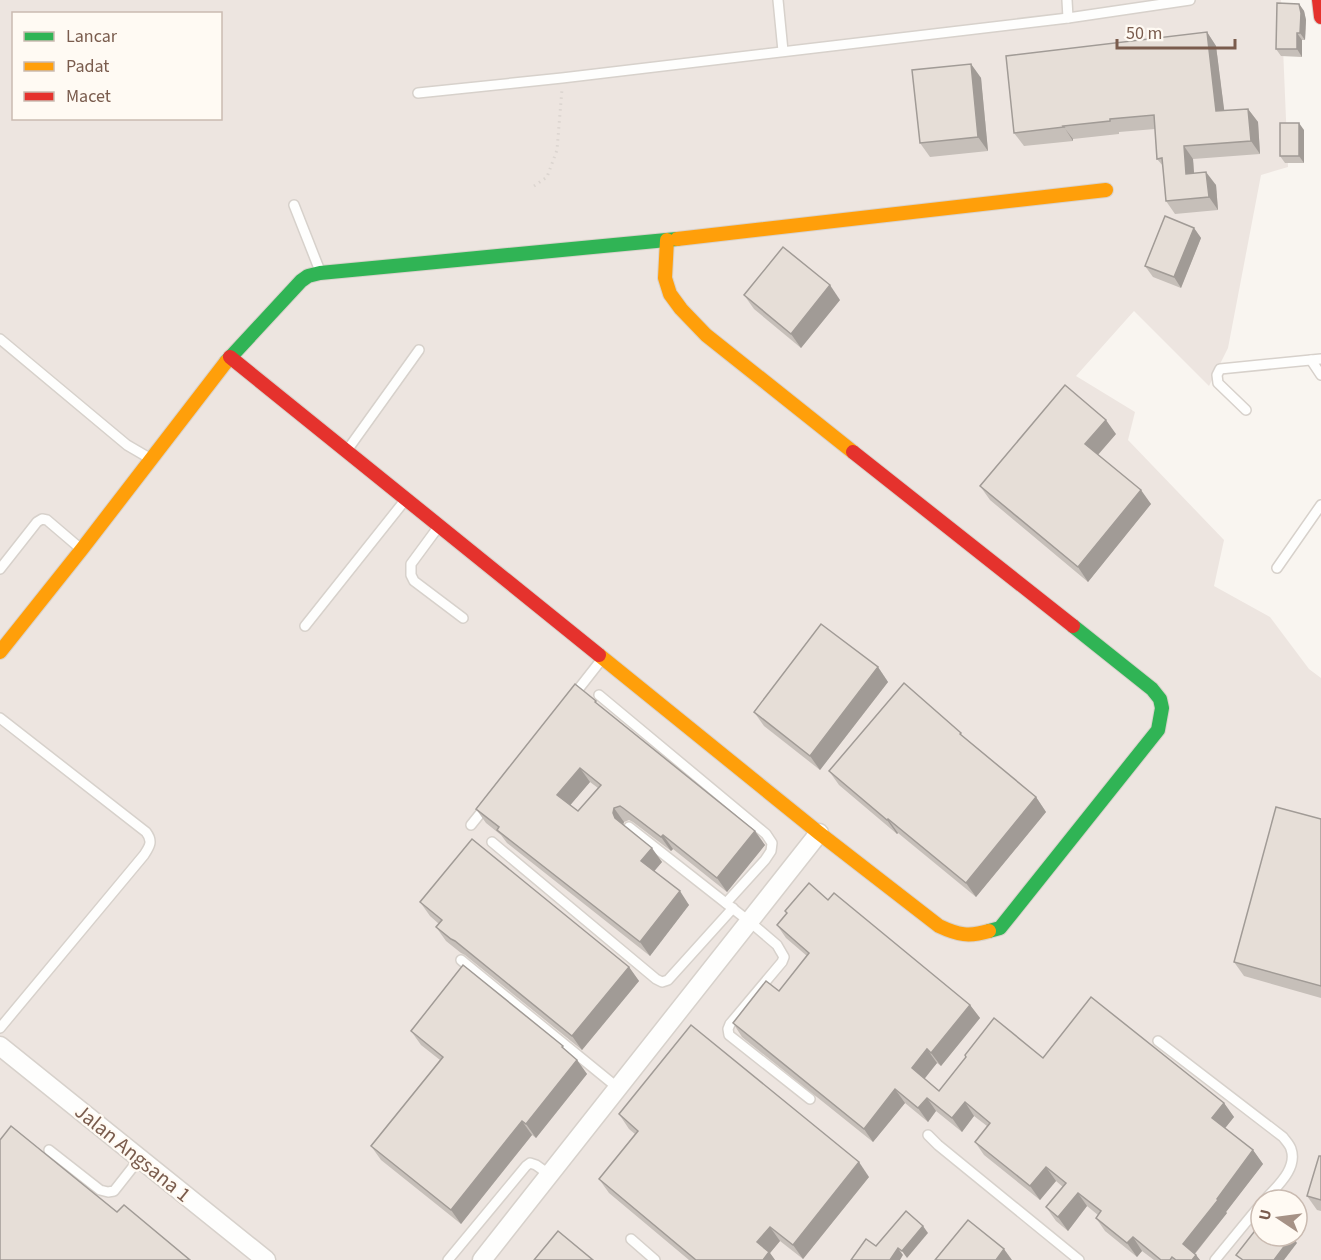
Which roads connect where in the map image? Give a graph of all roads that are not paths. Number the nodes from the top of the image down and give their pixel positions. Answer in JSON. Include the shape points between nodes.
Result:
{"nodes":[{"id":1,"x":778,"y":0,"type":"edge"},
{"id":2,"x":1067,"y":0,"type":"edge"},
{"id":3,"x":1190,"y":0,"type":"edge"},
{"id":4,"x":1319,"y":0,"type":"edge"},
{"id":5,"x":1321,"y":17,"type":"edge"},
{"id":6,"x":1068,"y":18,"type":"junction"},
{"id":7,"x":783,"y":51,"type":"junction"},
{"id":8,"x":418,"y":93,"type":"dead end"},
{"id":9,"x":1106,"y":190,"type":"dead end"},
{"id":10,"x":294,"y":205,"type":"dead end"},
{"id":11,"x":667,"y":240,"type":"junction"},
{"id":12,"x":320,"y":273,"type":"junction"},
{"id":13,"x":0,"y":339,"type":"edge"},
{"id":14,"x":419,"y":350,"type":"dead end"},
{"id":15,"x":230,"y":357,"type":"junction"},
{"id":16,"x":1316,"y":359,"type":"edge"},
{"id":17,"x":1321,"y":375,"type":"edge"},
{"id":18,"x":1245,"y":410,"type":"dead end"},
{"id":19,"x":346,"y":451,"type":"junction"},
{"id":20,"x":151,"y":459,"type":"junction"},
{"id":21,"x":406,"y":499,"type":"junction"},
{"id":22,"x":1321,"y":505,"type":"edge"},
{"id":23,"x":440,"y":526,"type":"junction"},
{"id":24,"x":82,"y":549,"type":"junction"},
{"id":25,"x":1276,"y":568,"type":"dead end"},
{"id":26,"x":0,"y":569,"type":"edge"},
{"id":27,"x":463,"y":618,"type":"dead end"},
{"id":28,"x":305,"y":626,"type":"dead end"},
{"id":29,"x":0,"y":652,"type":"edge"},
{"id":30,"x":603,"y":658,"type":"junction"},
{"id":31,"x":599,"y":695,"type":"dead end"},
{"id":32,"x":566,"y":704,"type":"edge"},
{"id":33,"x":0,"y":718,"type":"edge"},
{"id":34,"x":493,"y":797,"type":"edge"},
{"id":35,"x":471,"y":825,"type":"dead end"},
{"id":36,"x":629,"y":827,"type":"edge"},
{"id":37,"x":819,"y":833,"type":"junction"},
{"id":38,"x":492,"y":842,"type":"dead end"},
{"id":39,"x":729,"y":906,"type":"junction"},
{"id":40,"x":750,"y":922,"type":"junction"},
{"id":41,"x":461,"y":960,"type":"edge"},
{"id":42,"x":0,"y":1028,"type":"edge"},
{"id":43,"x":1158,"y":1041,"type":"dead end"},
{"id":44,"x":0,"y":1046,"type":"edge"},
{"id":45,"x":618,"y":1088,"type":"junction"},
{"id":46,"x":810,"y":1099,"type":"edge"},
{"id":47,"x":928,"y":1135,"type":"dead end"},
{"id":48,"x":49,"y":1150,"type":"dead end"},
{"id":49,"x":140,"y":1158,"type":"junction"},
{"id":50,"x":550,"y":1175,"type":"junction"},
{"id":51,"x":1275,"y":1188,"type":"edge"},
{"id":52,"x":1249,"y":1219,"type":"edge"},
{"id":53,"x":631,"y":1239,"type":"dead end"},
{"id":54,"x":266,"y":1260,"type":"edge"},
{"id":55,"x":448,"y":1260,"type":"edge"},
{"id":56,"x":482,"y":1260,"type":"edge"},
{"id":57,"x":655,"y":1260,"type":"edge"},
{"id":58,"x":1079,"y":1260,"type":"edge"},
{"id":59,"x":1215,"y":1260,"type":"edge"}],
"edges":[{"from":1,"to":7,"type":"lane"},
{"from":2,"to":6,"type":"lane"},
{"from":3,"to":6,"type":"lane"},
{"from":4,"to":5,"type":"street"},
{"from":6,"to":7,"type":"lane"},
{"from":7,"to":8,"type":"lane"},
{"from":9,"to":11,"type":"street"},
{"from":10,"to":12,"type":"lane"},
{"from":11,"to":12,"type":"street"},
{"from":11,"to":37,"type":"street","via":[[665,279],[669,291],[681,310],[706,335],[1152,689],[1163,708],[1158,730],[1000,928],[976,935],[957,934],[939,926]]},
{"from":12,"to":15,"type":"street","via":[[302,281]]},
{"from":13,"to":20,"type":"lane","via":[[127,445]]},
{"from":14,"to":19,"type":"lane"},
{"from":15,"to":19,"type":"street"},
{"from":15,"to":20,"type":"street"},
{"from":16,"to":17,"type":"lane"},
{"from":16,"to":18,"type":"lane","via":[[1220,369],[1218,383]]},
{"from":19,"to":21,"type":"street"},
{"from":20,"to":24,"type":"street"},
{"from":21,"to":23,"type":"street"},
{"from":21,"to":28,"type":"lane"},
{"from":22,"to":25,"type":"lane"},
{"from":23,"to":27,"type":"lane","via":[[411,564],[411,574],[414,581]]},
{"from":23,"to":30,"type":"street"},
{"from":24,"to":26,"type":"lane","via":[[42,519]]},
{"from":24,"to":29,"type":"street"},
{"from":30,"to":32,"type":"lane"},
{"from":30,"to":37,"type":"street"},
{"from":31,"to":39,"type":"lane","via":[[772,843],[765,860]]},
{"from":33,"to":42,"type":"lane","via":[[146,832],[151,841],[144,855]]},
{"from":34,"to":35,"type":"lane"},
{"from":36,"to":39,"type":"lane"},
{"from":37,"to":40,"type":"street"},
{"from":38,"to":39,"type":"lane","via":[[662,982],[668,980]]},
{"from":39,"to":40,"type":"lane"},
{"from":40,"to":45,"type":"street"},
{"from":40,"to":46,"type":"lane","via":[[777,945],[784,957],[730,1024],[729,1035]]},
{"from":41,"to":45,"type":"lane"},
{"from":43,"to":51,"type":"lane","via":[[1283,1137],[1292,1149],[1292,1160],[1290,1169]]},
{"from":44,"to":49,"type":"street","name":"Jalan Angsana 1"},
{"from":45,"to":50,"type":"street"},
{"from":47,"to":58,"type":"lane"},
{"from":48,"to":49,"type":"lane","via":[[100,1190],[108,1192],[114,1191]]},
{"from":49,"to":54,"type":"street","name":"Jalan Angsana 1"},
{"from":50,"to":55,"type":"lane","via":[[536,1164],[526,1166]]},
{"from":50,"to":56,"type":"street"},
{"from":52,"to":59,"type":"lane"},
{"from":53,"to":57,"type":"lane"}]}
